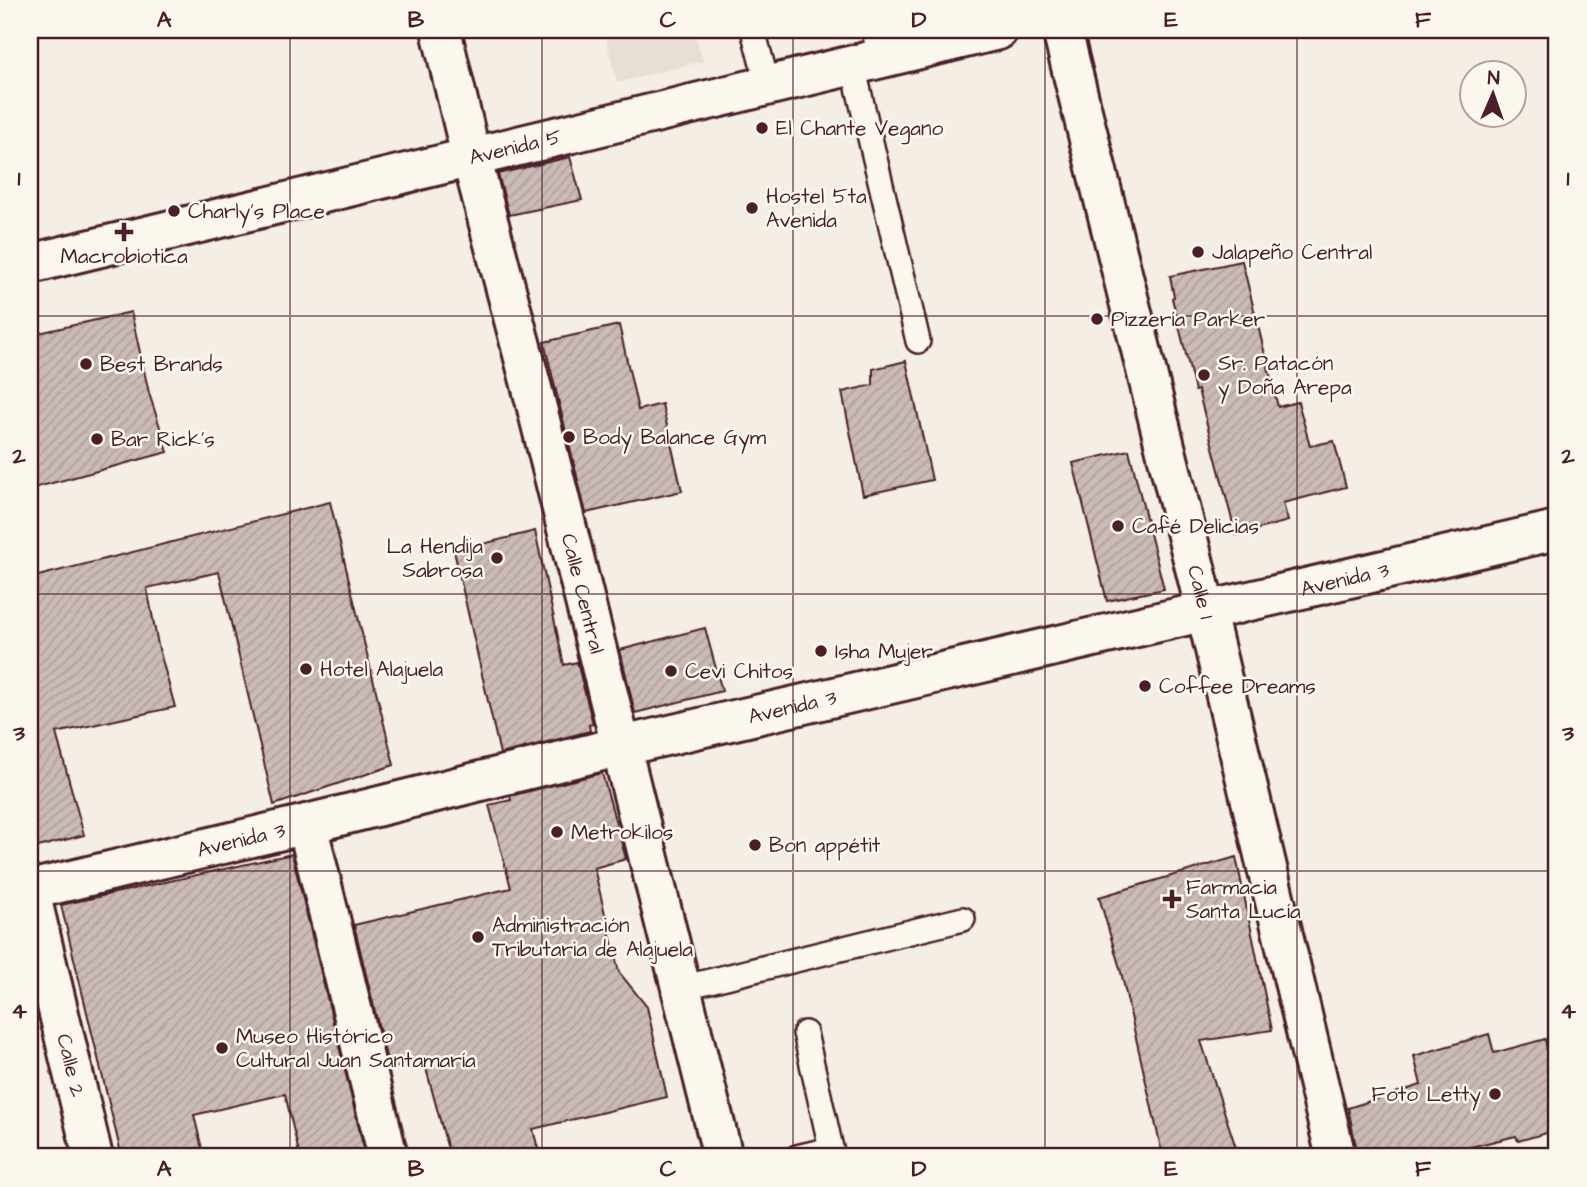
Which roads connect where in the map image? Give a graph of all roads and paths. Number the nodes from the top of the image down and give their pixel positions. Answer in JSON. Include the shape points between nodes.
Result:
{"nodes":[{"id":1,"x":442,"y":30,"type":"edge"},
{"id":2,"x":999,"y":30,"type":"edge"},
{"id":3,"x":1062,"y":30,"type":"edge"},
{"id":4,"x":756,"y":37,"type":"edge"},
{"id":5,"x":869,"y":52,"type":"edge"},
{"id":6,"x":768,"y":86,"type":"junction"},
{"id":7,"x":471,"y":156,"type":"junction"},
{"id":8,"x":30,"y":264,"type":"edge"},
{"id":9,"x":918,"y":341,"type":"dead end"},
{"id":10,"x":1557,"y":530,"type":"edge"},
{"id":11,"x":1206,"y":612,"type":"junction"},
{"id":12,"x":622,"y":746,"type":"junction"},
{"id":13,"x":307,"y":824,"type":"junction"},
{"id":14,"x":30,"y":891,"type":"edge"},
{"id":15,"x":963,"y":919,"type":"dead end"},
{"id":16,"x":681,"y":988,"type":"junction"},
{"id":17,"x":805,"y":1033,"type":"dead end"},
{"id":18,"x":832,"y":1153,"type":"edge"},
{"id":19,"x":93,"y":1157,"type":"edge"},
{"id":20,"x":388,"y":1157,"type":"edge"},
{"id":21,"x":723,"y":1157,"type":"edge"},
{"id":22,"x":797,"y":1157,"type":"edge"},
{"id":23,"x":1336,"y":1157,"type":"edge"}],
"edges":[{"from":1,"to":7,"type":"street","name":"Calle Central"},
{"from":2,"to":5,"type":"street","name":"Avenida 5"},
{"from":3,"to":11,"type":"street","name":"Calle 1"},
{"from":4,"to":6,"type":"lane"},
{"from":5,"to":6,"type":"street","name":"Avenida 5"},
{"from":5,"to":9,"type":"lane"},
{"from":6,"to":7,"type":"street","name":"Avenida 5"},
{"from":7,"to":8,"type":"street","name":"Avenida 5"},
{"from":7,"to":12,"type":"street","name":"Calle Central"},
{"from":10,"to":11,"type":"street","name":"Avenida 3"},
{"from":11,"to":12,"type":"street","name":"Avenida 3"},
{"from":11,"to":23,"type":"street","name":"Calle 1"},
{"from":12,"to":13,"type":"street","name":"Avenida 3"},
{"from":12,"to":16,"type":"street","name":"Calle Central"},
{"from":13,"to":14,"type":"street","name":"Avenida 3"},
{"from":13,"to":20,"type":"street"},
{"from":14,"to":19,"type":"street","name":"Calle 2"},
{"from":15,"to":16,"type":"lane"},
{"from":16,"to":21,"type":"street","name":"Calle Central"},
{"from":17,"to":18,"type":"lane"},
{"from":18,"to":22,"type":"lane"}]}
